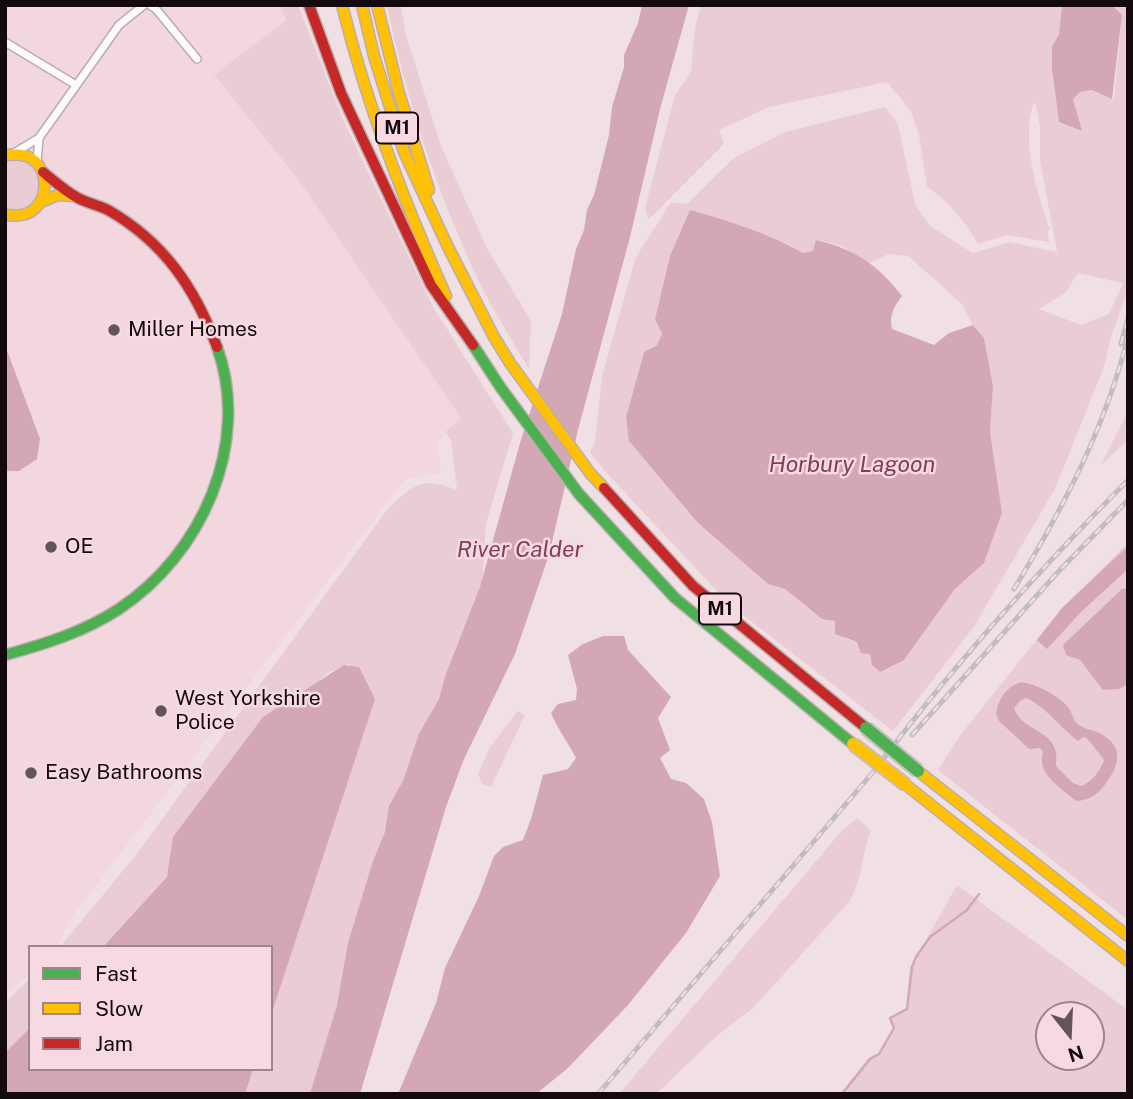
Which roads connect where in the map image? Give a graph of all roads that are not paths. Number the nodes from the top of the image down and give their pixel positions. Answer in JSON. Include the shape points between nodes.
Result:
{"nodes":[{"id":1,"x":144,"y":5,"type":"edge"},
{"id":2,"x":150,"y":5,"type":"edge"},
{"id":3,"x":309,"y":5,"type":"edge"},
{"id":4,"x":342,"y":5,"type":"edge"},
{"id":5,"x":362,"y":5,"type":"edge"},
{"id":6,"x":377,"y":5,"type":"edge"},
{"id":7,"x":5,"y":42,"type":"edge"},
{"id":8,"x":197,"y":59,"type":"dead end"},
{"id":9,"x":76,"y":85,"type":"junction"},
{"id":10,"x":39,"y":138,"type":"junction"},
{"id":11,"x":9,"y":154,"type":"edge"},
{"id":12,"x":40,"y":167,"type":"junction"},
{"id":13,"x":74,"y":195,"type":"junction"},
{"id":14,"x":41,"y":202,"type":"junction"},
{"id":15,"x":5,"y":215,"type":"edge"},
{"id":16,"x":447,"y":245,"type":"junction"},
{"id":17,"x":455,"y":316,"type":"junction"},
{"id":18,"x":5,"y":654,"type":"edge"},
{"id":19,"x":1128,"y":936,"type":"edge"},
{"id":20,"x":1128,"y":961,"type":"edge"}],
"edges":[{"from":1,"to":9,"type":"street","via":[[119,25]]},
{"from":2,"to":8,"type":"street"},
{"from":3,"to":17,"type":"main road","via":[[341,93],[401,223],[431,285]]},
{"from":4,"to":17,"type":"main road","number":"M1","via":[[387,159]]},
{"from":5,"to":16,"type":"main road","number":"M1","via":[[404,152]]},
{"from":6,"to":16,"type":"main road","via":[[399,93]]},
{"from":7,"to":9,"type":"street"},
{"from":9,"to":10,"type":"street"},
{"from":10,"to":11,"type":"street"},
{"from":10,"to":12,"type":"street"},
{"from":11,"to":12,"type":"main road","via":[[26,155]]},
{"from":12,"to":13,"type":"main road"},
{"from":12,"to":14,"type":"main road","via":[[46,187]]},
{"from":13,"to":14,"type":"main road"},
{"from":13,"to":18,"type":"main road","via":[[105,209],[151,242],[199,303],[217,343],[225,378],[224,461],[194,533],[159,579],[100,621],[48,644]]},
{"from":14,"to":15,"type":"main road","via":[[25,214]]},
{"from":16,"to":19,"type":"main road","number":"M1","bridge":true,"via":[[510,363],[590,473],[693,586]]},
{"from":17,"to":20,"type":"main road","number":"M1","bridge":true,"via":[[579,494],[675,598]]}]}
